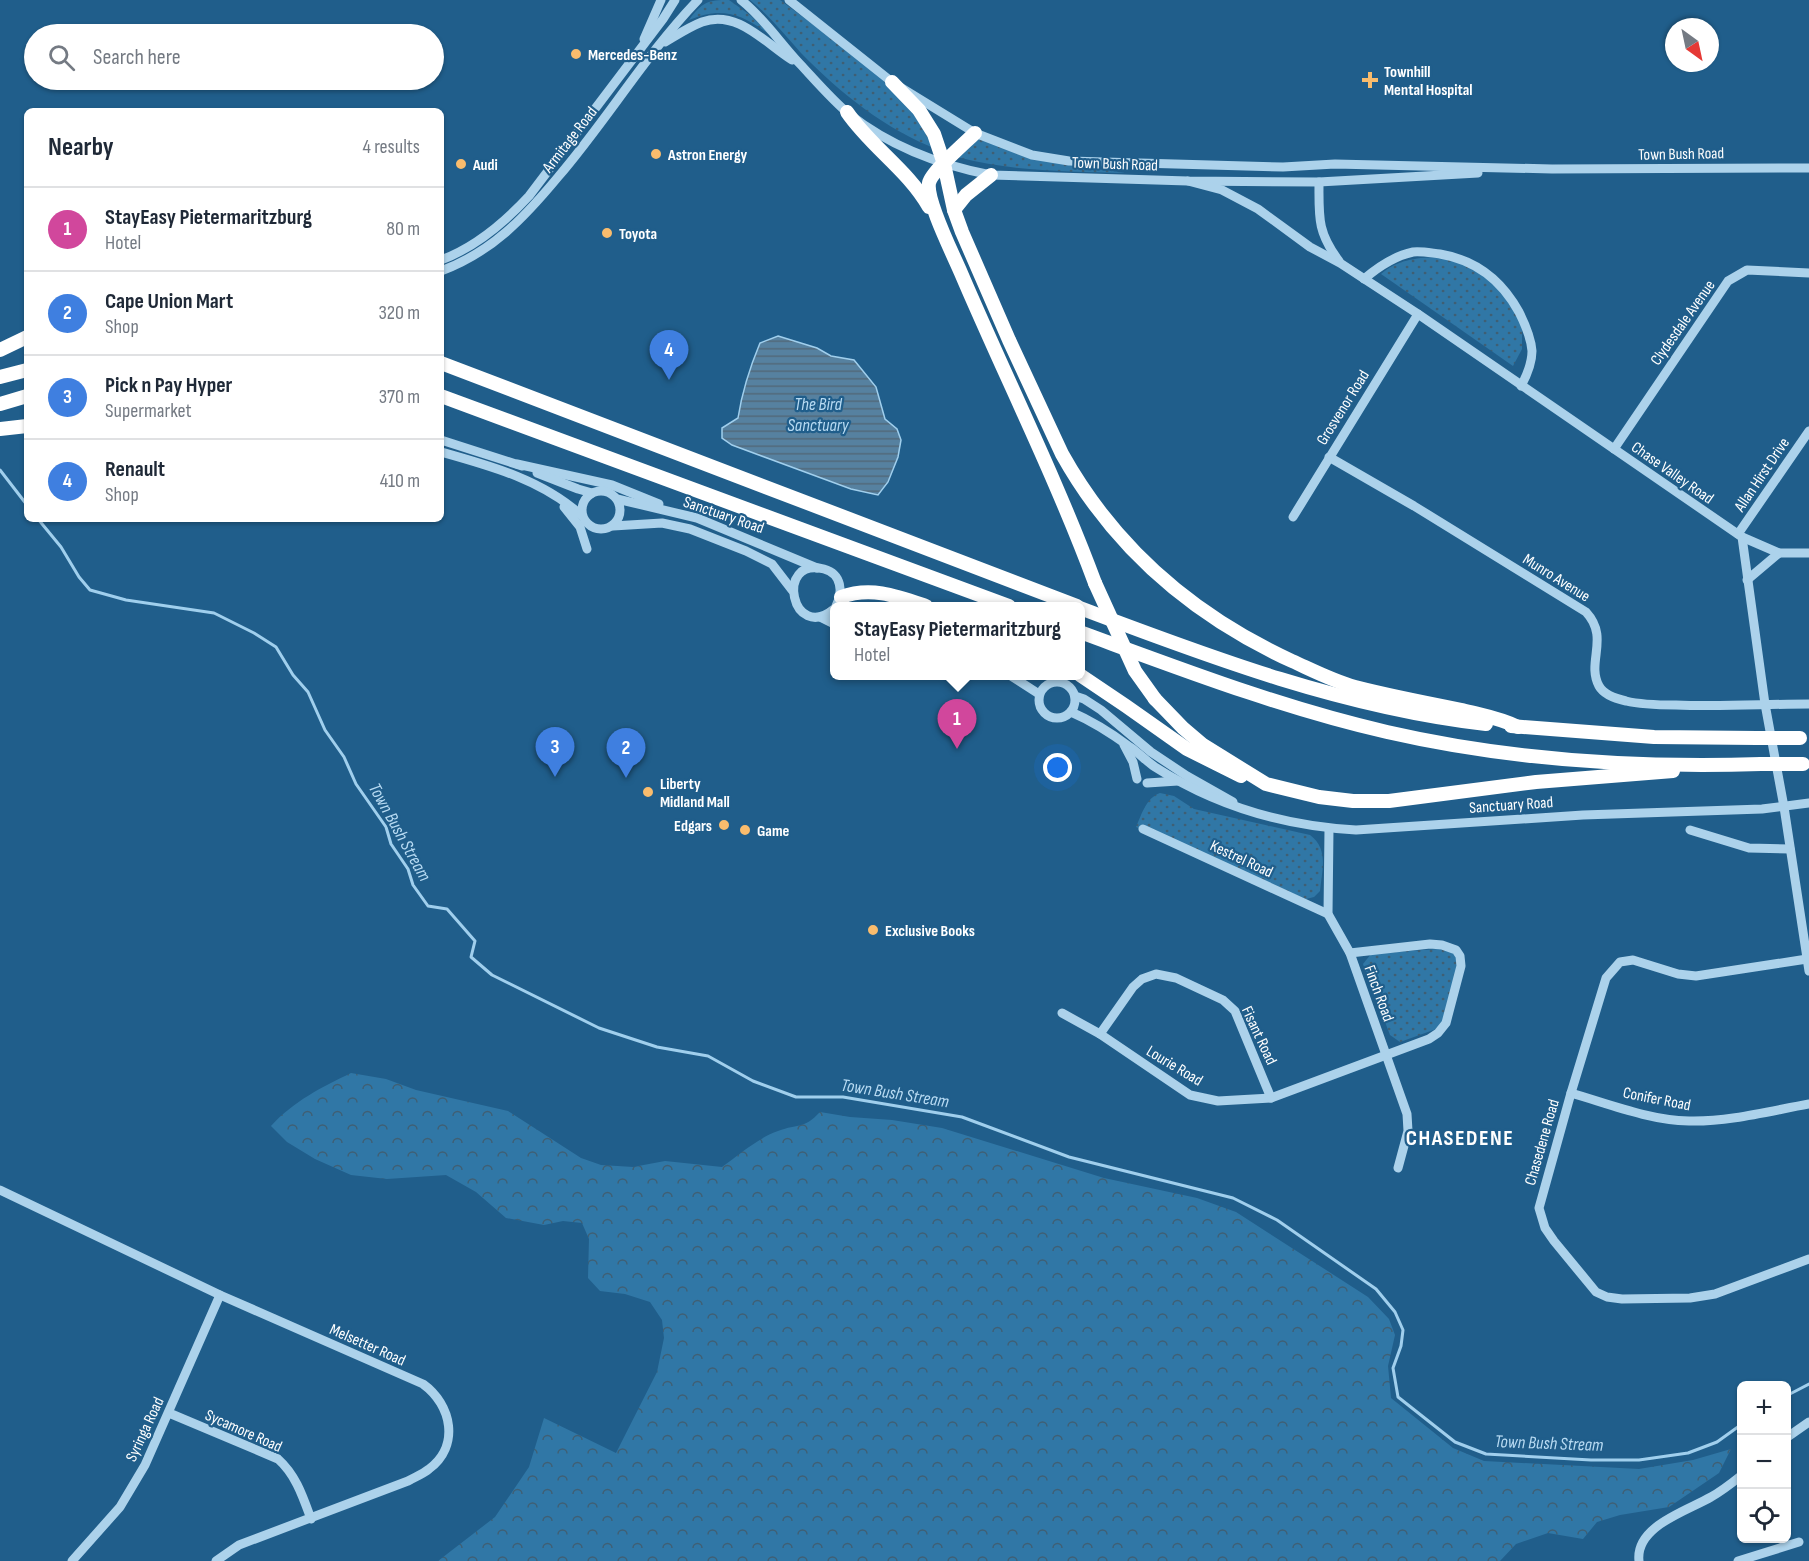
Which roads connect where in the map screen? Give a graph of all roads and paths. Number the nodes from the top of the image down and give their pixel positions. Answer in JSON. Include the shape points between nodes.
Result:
{"nodes":[{"id":1,"x":661,"y":0,"type":"edge"},
{"id":2,"x":675,"y":0,"type":"edge"},
{"id":3,"x":698,"y":0,"type":"edge"},
{"id":4,"x":741,"y":0,"type":"edge"},
{"id":5,"x":789,"y":0,"type":"edge"},
{"id":6,"x":797,"y":0,"type":"edge"},
{"id":7,"x":814,"y":19,"type":"junction"},
{"id":8,"x":659,"y":45,"type":"junction"},
{"id":9,"x":640,"y":49,"type":"junction"},
{"id":10,"x":800,"y":64,"type":"junction"},
{"id":11,"x":892,"y":82,"type":"junction"},
{"id":12,"x":847,"y":112,"type":"junction"},
{"id":13,"x":975,"y":133,"type":"junction"},
{"id":14,"x":944,"y":164,"type":"junction"},
{"id":15,"x":1335,"y":165,"type":"junction"},
{"id":16,"x":1282,"y":167,"type":"junction"},
{"id":17,"x":1809,"y":168,"type":"edge"},
{"id":18,"x":1552,"y":169,"type":"junction"},
{"id":19,"x":992,"y":175,"type":"junction"},
{"id":20,"x":1188,"y":182,"type":"junction"},
{"id":21,"x":1319,"y":182,"type":"junction"},
{"id":22,"x":954,"y":210,"type":"junction"},
{"id":23,"x":944,"y":232,"type":"junction"},
{"id":24,"x":444,"y":259,"type":"edge"},
{"id":25,"x":1341,"y":263,"type":"junction"},
{"id":26,"x":444,"y":269,"type":"edge"},
{"id":27,"x":1809,"y":273,"type":"edge"},
{"id":28,"x":1364,"y":279,"type":"junction"},
{"id":29,"x":1418,"y":315,"type":"junction"},
{"id":30,"x":24,"y":339,"type":"edge"},
{"id":31,"x":0,"y":350,"type":"edge"},
{"id":32,"x":444,"y":364,"type":"edge"},
{"id":33,"x":24,"y":371,"type":"edge"},
{"id":34,"x":0,"y":377,"type":"edge"},
{"id":35,"x":1521,"y":386,"type":"junction"},
{"id":36,"x":24,"y":397,"type":"edge"},
{"id":37,"x":444,"y":397,"type":"edge"},
{"id":38,"x":0,"y":404,"type":"edge"},
{"id":39,"x":24,"y":426,"type":"edge"},
{"id":40,"x":0,"y":429,"type":"edge"},
{"id":41,"x":1809,"y":431,"type":"edge"},
{"id":42,"x":444,"y":441,"type":"edge"},
{"id":43,"x":1614,"y":449,"type":"junction"},
{"id":44,"x":444,"y":453,"type":"edge"},
{"id":45,"x":1329,"y":457,"type":"junction"},
{"id":46,"x":518,"y":464,"type":"junction"},
{"id":47,"x":540,"y":487,"type":"junction"},
{"id":48,"x":592,"y":493,"type":"junction"},
{"id":49,"x":617,"y":499,"type":"junction"},
{"id":50,"x":686,"y":515,"type":"junction"},
{"id":51,"x":582,"y":516,"type":"junction"},
{"id":52,"x":1293,"y":517,"type":"dead end"},
{"id":53,"x":613,"y":526,"type":"junction"},
{"id":54,"x":1740,"y":536,"type":"junction"},
{"id":55,"x":587,"y":549,"type":"dead end"},
{"id":56,"x":1779,"y":553,"type":"junction"},
{"id":57,"x":1809,"y":553,"type":"edge"},
{"id":58,"x":817,"y":568,"type":"junction"},
{"id":59,"x":1748,"y":580,"type":"junction"},
{"id":60,"x":792,"y":590,"type":"junction"},
{"id":61,"x":837,"y":602,"type":"edge"},
{"id":62,"x":840,"y":602,"type":"edge"},
{"id":63,"x":914,"y":602,"type":"edge"},
{"id":64,"x":998,"y":602,"type":"edge"},
{"id":65,"x":1066,"y":602,"type":"edge"},
{"id":66,"x":1085,"y":609,"type":"edge"},
{"id":67,"x":830,"y":613,"type":"edge"},
{"id":68,"x":820,"y":616,"type":"junction"},
{"id":69,"x":830,"y":622,"type":"edge"},
{"id":70,"x":1085,"y":634,"type":"edge"},
{"id":71,"x":1085,"y":678,"type":"edge"},
{"id":72,"x":1019,"y":680,"type":"edge"},
{"id":73,"x":1051,"y":680,"type":"edge"},
{"id":74,"x":1058,"y":680,"type":"edge"},
{"id":75,"x":1040,"y":694,"type":"junction"},
{"id":76,"x":1075,"y":696,"type":"junction"},
{"id":77,"x":1765,"y":704,"type":"junction"},
{"id":78,"x":1809,"y":704,"type":"edge"},
{"id":79,"x":1071,"y":712,"type":"junction"},
{"id":80,"x":1518,"y":727,"type":"junction"},
{"id":81,"x":1805,"y":738,"type":"edge"},
{"id":82,"x":1123,"y":743,"type":"junction"},
{"id":83,"x":1806,"y":764,"type":"edge"},
{"id":84,"x":1737,"y":765,"type":"junction"},
{"id":85,"x":1137,"y":779,"type":"dead end"},
{"id":86,"x":1180,"y":781,"type":"junction"},
{"id":87,"x":1148,"y":783,"type":"dead end"},
{"id":88,"x":1266,"y":784,"type":"junction"},
{"id":89,"x":1809,"y":803,"type":"edge"},
{"id":90,"x":1784,"y":807,"type":"junction"},
{"id":91,"x":1243,"y":809,"type":"junction"},
{"id":92,"x":1329,"y":828,"type":"junction"},
{"id":93,"x":1143,"y":829,"type":"dead end"},
{"id":94,"x":1690,"y":830,"type":"dead end"},
{"id":95,"x":1790,"y":849,"type":"junction"},
{"id":96,"x":1328,"y":914,"type":"junction"},
{"id":97,"x":1350,"y":953,"type":"junction"},
{"id":98,"x":1807,"y":959,"type":"junction"},
{"id":99,"x":1809,"y":971,"type":"edge"},
{"id":100,"x":1062,"y":1013,"type":"dead end"},
{"id":101,"x":1100,"y":1034,"type":"junction"},
{"id":102,"x":1386,"y":1055,"type":"junction"},
{"id":103,"x":1571,"y":1093,"type":"junction"},
{"id":104,"x":1271,"y":1098,"type":"junction"},
{"id":105,"x":1809,"y":1104,"type":"edge"},
{"id":106,"x":1398,"y":1168,"type":"dead end"},
{"id":107,"x":0,"y":1190,"type":"edge"},
{"id":108,"x":1809,"y":1259,"type":"edge"},
{"id":109,"x":220,"y":1295,"type":"junction"},
{"id":110,"x":169,"y":1413,"type":"junction"},
{"id":111,"x":1809,"y":1422,"type":"edge"},
{"id":112,"x":1790,"y":1435,"type":"edge"},
{"id":113,"x":1737,"y":1479,"type":"edge"},
{"id":114,"x":311,"y":1519,"type":"junction"},
{"id":115,"x":1799,"y":1542,"type":"dead end"},
{"id":116,"x":72,"y":1561,"type":"edge"},
{"id":117,"x":216,"y":1561,"type":"edge"},
{"id":118,"x":1639,"y":1561,"type":"edge"},
{"id":119,"x":1738,"y":1561,"type":"edge"}],
"edges":[{"from":1,"to":9,"type":"street"},
{"from":2,"to":9,"type":"street","name":"Armitage Road"},
{"from":3,"to":8,"type":"street","name":"Armitage Road"},
{"from":4,"to":10,"type":"street","name":"Town Bush Road"},
{"from":5,"to":7,"type":"street","name":"Town Bush Road"},
{"from":6,"to":7,"type":"street"},
{"from":7,"to":11,"type":"street","name":"Town Bush Road"},
{"from":8,"to":10,"type":"street","via":[[701,22],[730,21],[747,27]]},
{"from":8,"to":26,"type":"street","name":"Armitage Road","via":[[536,205],[497,240]]},
{"from":9,"to":24,"type":"street","name":"Armitage Road","via":[[529,196],[488,234]]},
{"from":10,"to":12,"type":"street","name":"Town Bush Road"},
{"from":11,"to":13,"type":"street","name":"Town Bush Road"},
{"from":11,"to":14,"type":"highway","via":[[925,118]]},
{"from":12,"to":14,"type":"street","name":"Town Bush Road","via":[[879,136]]},
{"from":12,"to":23,"type":"highway","via":[[859,130],[917,187]]},
{"from":13,"to":14,"type":"highway"},
{"from":13,"to":16,"type":"street","name":"Town Bush Road","via":[[1032,155],[1070,161]]},
{"from":14,"to":19,"type":"street","name":"Town Bush Road"},
{"from":14,"to":22,"type":"highway"},
{"from":14,"to":23,"type":"highway","via":[[934,171],[929,186]]},
{"from":15,"to":16,"type":"street","name":"Town Bush Road"},
{"from":15,"to":18,"type":"street","name":"Town Bush Road"},
{"from":15,"to":21,"type":"street"},
{"from":16,"to":21,"type":"street","via":[[1307,172]]},
{"from":17,"to":18,"type":"street","name":"Town Bush Road"},
{"from":18,"to":21,"type":"street","name":"Town Bush Road"},
{"from":19,"to":20,"type":"street","name":"Town Bush Road"},
{"from":19,"to":22,"type":"highway"},
{"from":20,"to":21,"type":"street","name":"Town Bush Road"},
{"from":20,"to":25,"type":"street","name":"Chase Valley Road","via":[[1235,196],[1310,247]]},
{"from":21,"to":25,"type":"street","name":"Chase Valley Road","via":[[1322,231]]},
{"from":22,"to":80,"type":"highway","via":[[1062,454],[1109,524],[1147,565],[1222,624],[1309,669],[1352,686],[1492,717]]},
{"from":23,"to":88,"type":"highway","bridge":true,"via":[[1136,671],[1155,699],[1183,728]]},
{"from":25,"to":28,"type":"street","name":"Chase Valley Road"},
{"from":27,"to":43,"type":"street","name":"Clydesdale Avenue","via":[[1747,270],[1728,282]]},
{"from":28,"to":29,"type":"street","name":"Chase Valley Road"},
{"from":28,"to":35,"type":"street","via":[[1388,262],[1414,252],[1460,259],[1486,272],[1512,299],[1530,339],[1532,360]]},
{"from":29,"to":35,"type":"street","name":"Chase Valley Road"},
{"from":29,"to":45,"type":"street","name":"Grosvenor Road"},
{"from":30,"to":31,"type":"highway"},
{"from":32,"to":65,"type":"highway"},
{"from":33,"to":34,"type":"highway"},
{"from":35,"to":43,"type":"street","name":"Chase Valley Road"},
{"from":36,"to":38,"type":"highway"},
{"from":37,"to":64,"type":"highway"},
{"from":39,"to":40,"type":"highway"},
{"from":41,"to":54,"type":"street","name":"Allan Hirst Drive"},
{"from":42,"to":46,"type":"street"},
{"from":43,"to":54,"type":"street","name":"Chase Valley Road"},
{"from":44,"to":47,"type":"street","via":[[496,468]]},
{"from":45,"to":52,"type":"street","name":"Grosvenor Road"},
{"from":45,"to":77,"type":"street","name":"Munro Avenue","via":[[1586,612],[1598,631],[1597,680],[1609,695],[1647,704]]},
{"from":46,"to":48,"type":"street"},
{"from":46,"to":50,"type":"street","via":[[612,485]]},
{"from":47,"to":51,"type":"street"},
{"from":47,"to":55,"type":"street","via":[[575,519]]},
{"from":48,"to":49,"type":"street","via":[[608,492]]},
{"from":48,"to":51,"type":"street","via":[[584,501]]},
{"from":49,"to":50,"type":"street","name":"Sanctuary Road"},
{"from":49,"to":53,"type":"street","via":[[621,513]]},
{"from":50,"to":58,"type":"street","name":"Sanctuary Road"},
{"from":51,"to":53,"type":"street","via":[[598,530]]},
{"from":53,"to":60,"type":"street","name":"Sanctuary Road","via":[[662,523],[690,529],[772,564]]},
{"from":54,"to":56,"type":"street","name":"Chase Valley Road"},
{"from":54,"to":59,"type":"street"},
{"from":56,"to":57,"type":"street"},
{"from":56,"to":59,"type":"street"},
{"from":58,"to":60,"type":"street","via":[[803,572]]},
{"from":58,"to":61,"type":"street","via":[[836,576],[841,586]]},
{"from":59,"to":77,"type":"street"},
{"from":60,"to":68,"type":"street","via":[[802,612]]},
{"from":62,"to":63,"type":"highway","via":[[858,591],[891,594]]},
{"from":66,"to":80,"type":"highway","via":[[1314,690],[1399,710]]},
{"from":67,"to":68,"type":"street"},
{"from":68,"to":69,"type":"street"},
{"from":70,"to":84,"type":"highway","via":[[1324,716],[1388,732],[1552,759]]},
{"from":71,"to":88,"type":"highway","via":[[1187,749]]},
{"from":72,"to":75,"type":"street"},
{"from":73,"to":75,"type":"street"},
{"from":74,"to":76,"type":"street","via":[[1069,685]]},
{"from":75,"to":79,"type":"street","via":[[1040,706],[1047,716],[1058,718]]},
{"from":76,"to":79,"type":"street"},
{"from":76,"to":91,"type":"street","name":"Sanctuary Road","via":[[1101,710],[1151,752]]},
{"from":77,"to":78,"type":"street","name":"Munro Avenue"},
{"from":77,"to":90,"type":"street"},
{"from":79,"to":82,"type":"street","name":"Sanctuary Road"},
{"from":80,"to":81,"type":"highway","bridge":true,"via":[[1654,737]]},
{"from":82,"to":85,"type":"street"},
{"from":82,"to":86,"type":"street","name":"Sanctuary Road"},
{"from":83,"to":84,"type":"highway","bridge":true},
{"from":84,"to":88,"type":"highway","via":[[1536,782],[1389,801],[1318,797]]},
{"from":86,"to":87,"type":"street"},
{"from":86,"to":91,"type":"street","name":"Sanctuary Road"},
{"from":89,"to":90,"type":"street"},
{"from":90,"to":92,"type":"street","name":"Sanctuary Road","via":[[1583,814],[1356,830]]},
{"from":90,"to":95,"type":"street"},
{"from":91,"to":92,"type":"street","name":"Sanctuary Road"},
{"from":92,"to":96,"type":"street"},
{"from":93,"to":96,"type":"street","name":"Kestrel Road"},
{"from":94,"to":95,"type":"street","via":[[1749,848]]},
{"from":95,"to":98,"type":"street"},
{"from":96,"to":97,"type":"street","name":"Finch Road"},
{"from":97,"to":102,"type":"street","name":"Finch Road"},
{"from":97,"to":102,"type":"street","name":"Lourie Road","via":[[1442,945],[1460,956],[1461,966],[1443,1028],[1429,1039]]},
{"from":98,"to":99,"type":"street"},
{"from":98,"to":103,"type":"street","name":"Chasedene Road","via":[[1696,976],[1633,960],[1620,963],[1606,978]]},
{"from":100,"to":101,"type":"street","name":"Lourie Road"},
{"from":101,"to":104,"type":"street","name":"Lourie Road","via":[[1190,1095],[1218,1101]]},
{"from":101,"to":104,"type":"street","name":"Fisant Road","via":[[1142,979],[1156,974],[1176,978],[1223,1000],[1235,1011]]},
{"from":102,"to":104,"type":"street","name":"Lourie Road"},
{"from":102,"to":106,"type":"street","name":"Finch Road","via":[[1408,1121]]},
{"from":103,"to":105,"type":"street","name":"Conifer Road","via":[[1687,1121]]},
{"from":103,"to":108,"type":"street","name":"Chasedene Road","via":[[1539,1208],[1545,1228],[1596,1292],[1622,1299],[1690,1298],[1715,1294]]},
{"from":107,"to":109,"type":"street","name":"Melsetter Road"},
{"from":109,"to":110,"type":"street","name":"Syringa Road"},
{"from":109,"to":114,"type":"street","name":"Melsetter Road","via":[[423,1384],[444,1408],[449,1432],[441,1455],[429,1469]]},
{"from":110,"to":114,"type":"street","name":"Sycamore Road","via":[[278,1459],[296,1482]]},
{"from":110,"to":116,"type":"street","name":"Syringa Road","via":[[133,1487]]},
{"from":111,"to":112,"type":"street"},
{"from":113,"to":118,"type":"street","via":[[1653,1530],[1642,1542]]},
{"from":114,"to":117,"type":"street","name":"Melsetter Road","via":[[239,1545]]},
{"from":115,"to":119,"type":"street"}]}
